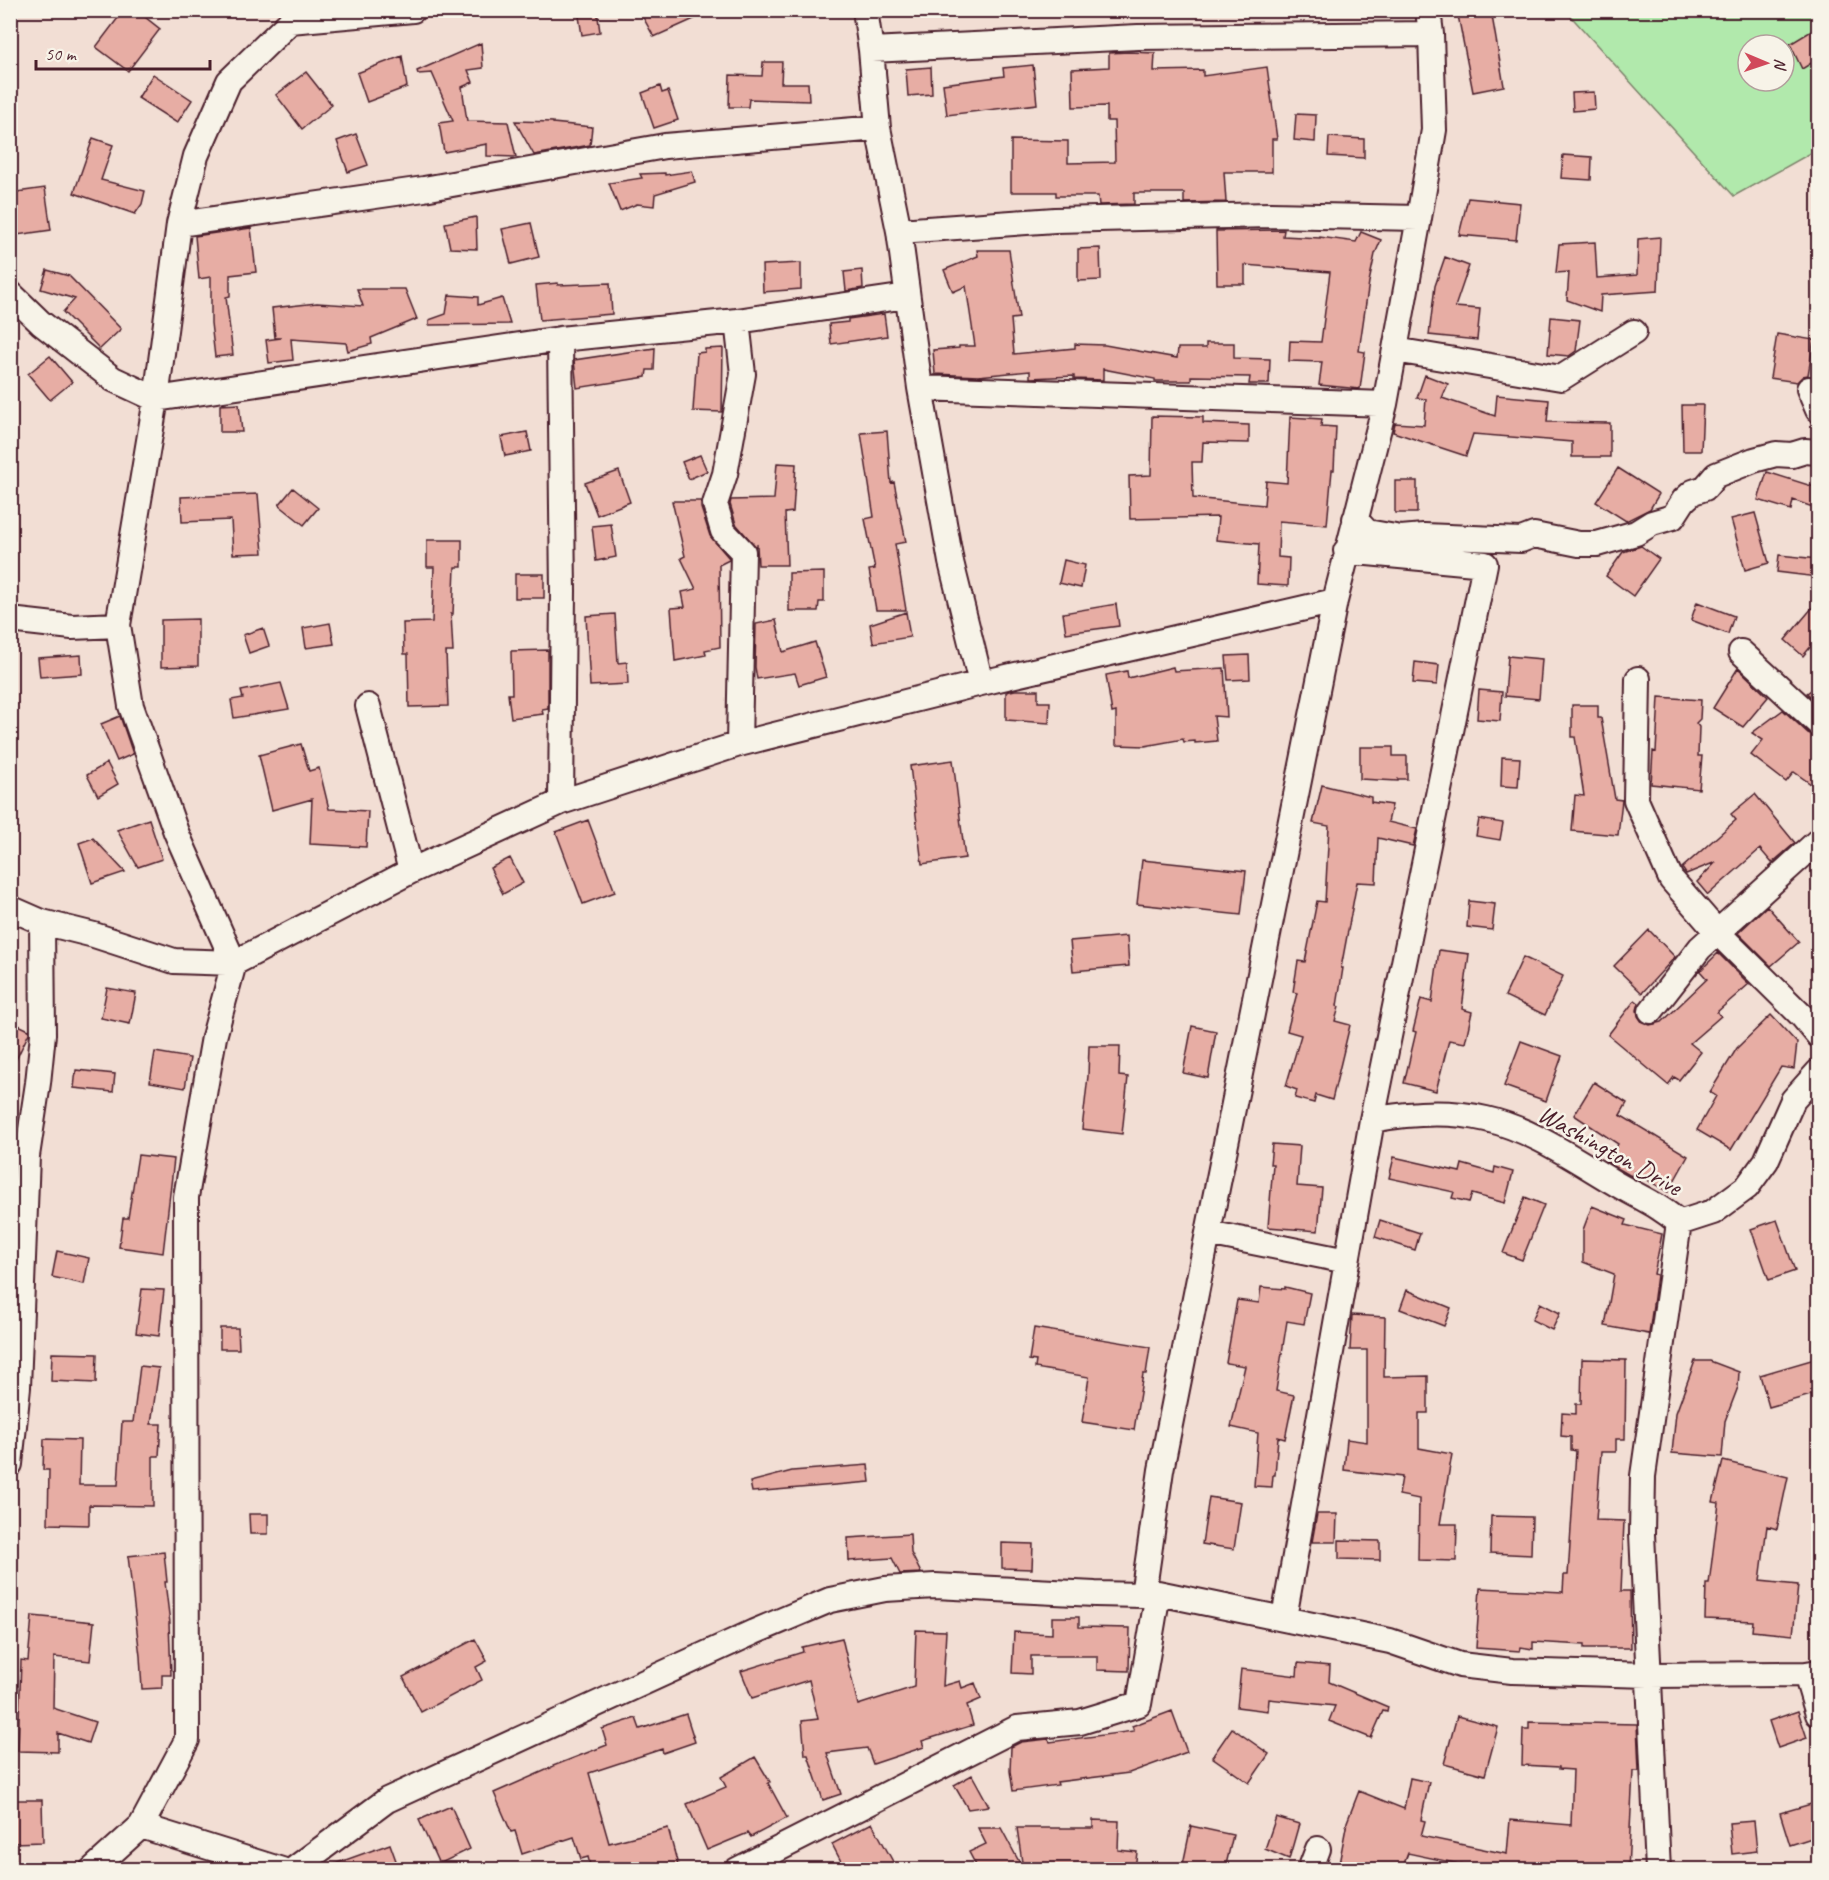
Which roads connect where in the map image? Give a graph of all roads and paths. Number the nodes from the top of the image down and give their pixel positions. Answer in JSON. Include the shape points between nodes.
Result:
{"nodes":[{"id":1,"x":413,"y":10,"type":"edge"},
{"id":2,"x":865,"y":10,"type":"edge"},
{"id":3,"x":296,"y":16,"type":"edge"},
{"id":4,"x":1429,"y":22,"type":"edge"},
{"id":5,"x":871,"y":50,"type":"junction"},
{"id":6,"x":878,"y":128,"type":"junction"},
{"id":7,"x":1419,"y":218,"type":"junction"},
{"id":8,"x":178,"y":224,"type":"junction"},
{"id":9,"x":899,"y":231,"type":"junction"},
{"id":10,"x":10,"y":293,"type":"edge"},
{"id":11,"x":907,"y":296,"type":"junction"},
{"id":12,"x":737,"y":321,"type":"junction"},
{"id":13,"x":1634,"y":332,"type":"dead end"},
{"id":14,"x":560,"y":339,"type":"junction"},
{"id":15,"x":1395,"y":350,"type":"junction"},
{"id":16,"x":920,"y":388,"type":"junction"},
{"id":17,"x":156,"y":399,"type":"junction"},
{"id":18,"x":1385,"y":404,"type":"junction"},
{"id":19,"x":1818,"y":452,"type":"edge"},
{"id":20,"x":1354,"y":519,"type":"junction"},
{"id":21,"x":1380,"y":535,"type":"junction"},
{"id":22,"x":1490,"y":539,"type":"junction"},
{"id":23,"x":1346,"y":551,"type":"junction"},
{"id":24,"x":1485,"y":564,"type":"junction"},
{"id":25,"x":1335,"y":601,"type":"junction"},
{"id":26,"x":10,"y":620,"type":"edge"},
{"id":27,"x":118,"y":625,"type":"junction"},
{"id":28,"x":1741,"y":652,"type":"dead end"},
{"id":29,"x":1638,"y":679,"type":"dead end"},
{"id":30,"x":981,"y":683,"type":"junction"},
{"id":31,"x":368,"y":706,"type":"dead end"},
{"id":32,"x":1818,"y":723,"type":"edge"},
{"id":33,"x":739,"y":744,"type":"junction"},
{"id":34,"x":561,"y":802,"type":"junction"},
{"id":35,"x":1818,"y":841,"type":"edge"},
{"id":36,"x":411,"y":871,"type":"junction"},
{"id":37,"x":10,"y":908,"type":"edge"},
{"id":38,"x":42,"y":922,"type":"junction"},
{"id":39,"x":1718,"y":933,"type":"junction"},
{"id":40,"x":234,"y":963,"type":"junction"},
{"id":41,"x":1651,"y":1011,"type":"dead end"},
{"id":42,"x":1818,"y":1035,"type":"edge"},
{"id":43,"x":1818,"y":1072,"type":"edge"},
{"id":44,"x":1372,"y":1120,"type":"junction"},
{"id":45,"x":1679,"y":1223,"type":"junction"},
{"id":46,"x":1208,"y":1233,"type":"junction"},
{"id":47,"x":1347,"y":1261,"type":"junction"},
{"id":48,"x":14,"y":1386,"type":"edge"},
{"id":49,"x":10,"y":1464,"type":"edge"},
{"id":50,"x":1151,"y":1594,"type":"junction"},
{"id":51,"x":1284,"y":1618,"type":"junction"},
{"id":52,"x":1812,"y":1673,"type":"edge"},
{"id":53,"x":1649,"y":1675,"type":"junction"},
{"id":54,"x":1818,"y":1714,"type":"edge"},
{"id":55,"x":141,"y":1826,"type":"junction"},
{"id":56,"x":92,"y":1869,"type":"edge"},
{"id":57,"x":282,"y":1869,"type":"edge"},
{"id":58,"x":293,"y":1869,"type":"edge"},
{"id":59,"x":737,"y":1869,"type":"edge"},
{"id":60,"x":1658,"y":1869,"type":"edge"}],
"edges":[{"from":1,"to":3,"type":"street"},
{"from":2,"to":5,"type":"street"},
{"from":3,"to":8,"type":"street","via":[[229,81],[195,156]]},
{"from":4,"to":5,"type":"street"},
{"from":4,"to":7,"type":"street","via":[[1434,130]]},
{"from":5,"to":6,"type":"street"},
{"from":6,"to":8,"type":"street","via":[[665,146],[424,189]]},
{"from":6,"to":9,"type":"street"},
{"from":7,"to":9,"type":"street","via":[[1270,214],[1055,220]]},
{"from":7,"to":15,"type":"street"},
{"from":8,"to":17,"type":"street"},
{"from":9,"to":11,"type":"street"},
{"from":10,"to":17,"type":"street","via":[[113,380]]},
{"from":11,"to":12,"type":"street"},
{"from":11,"to":16,"type":"street"},
{"from":12,"to":14,"type":"street"},
{"from":12,"to":33,"type":"street","via":[[743,374],[725,474],[715,504],[723,531],[743,552]]},
{"from":13,"to":15,"type":"street","via":[[1561,378]]},
{"from":14,"to":17,"type":"street"},
{"from":14,"to":34,"type":"street"},
{"from":15,"to":18,"type":"street"},
{"from":16,"to":18,"type":"street"},
{"from":16,"to":30,"type":"street","via":[[951,562]]},
{"from":17,"to":27,"type":"street"},
{"from":18,"to":20,"type":"street"},
{"from":19,"to":22,"type":"street","via":[[1776,454],[1716,475],[1705,488],[1684,500],[1673,517],[1597,544],[1534,535],[1521,540]]},
{"from":20,"to":21,"type":"street","via":[[1368,532]]},
{"from":20,"to":23,"type":"street"},
{"from":21,"to":22,"type":"street"},
{"from":21,"to":23,"type":"street","via":[[1367,546]]},
{"from":22,"to":24,"type":"street"},
{"from":23,"to":24,"type":"street"},
{"from":23,"to":25,"type":"street"},
{"from":24,"to":44,"type":"street"},
{"from":25,"to":30,"type":"street"},
{"from":25,"to":46,"type":"street"},
{"from":26,"to":27,"type":"street","via":[[72,627]]},
{"from":27,"to":40,"type":"street","via":[[131,706],[176,832]]},
{"from":28,"to":32,"type":"street"},
{"from":29,"to":39,"type":"street","via":[[1636,800],[1671,879]]},
{"from":30,"to":33,"type":"street"},
{"from":31,"to":36,"type":"street"},
{"from":33,"to":34,"type":"street"},
{"from":34,"to":36,"type":"street"},
{"from":35,"to":39,"type":"street"},
{"from":36,"to":40,"type":"street"},
{"from":37,"to":38,"type":"street"},
{"from":38,"to":40,"type":"street","via":[[174,960]]},
{"from":38,"to":48,"type":"street","via":[[43,1034],[27,1156]]},
{"from":39,"to":41,"type":"street","via":[[1700,948]]},
{"from":39,"to":42,"type":"street"},
{"from":40,"to":55,"type":"street","via":[[214,1037],[186,1197],[187,1740]]},
{"from":43,"to":45,"type":"street","name":"Washington Drive","via":[[1793,1100],[1766,1161],[1747,1187],[1713,1212]]},
{"from":44,"to":45,"type":"street","name":"Washington Drive","via":[[1407,1113],[1450,1114],[1486,1119],[1522,1131],[1666,1210]]},
{"from":44,"to":47,"type":"street"},
{"from":45,"to":53,"type":"street","via":[[1643,1476]]},
{"from":46,"to":47,"type":"street"},
{"from":46,"to":50,"type":"street","via":[[1161,1470]]},
{"from":47,"to":51,"type":"street"},
{"from":48,"to":49,"type":"street"},
{"from":50,"to":51,"type":"street"},
{"from":50,"to":58,"type":"street","via":[[935,1586],[885,1588],[830,1600],[387,1800]]},
{"from":50,"to":59,"type":"street","via":[[1139,1704],[1080,1722],[1017,1728]]},
{"from":51,"to":53,"type":"street","via":[[1390,1641],[1460,1665],[1512,1671]]},
{"from":52,"to":53,"type":"street"},
{"from":52,"to":54,"type":"street"},
{"from":53,"to":60,"type":"street"},
{"from":55,"to":56,"type":"street"},
{"from":55,"to":57,"type":"street"}]}
